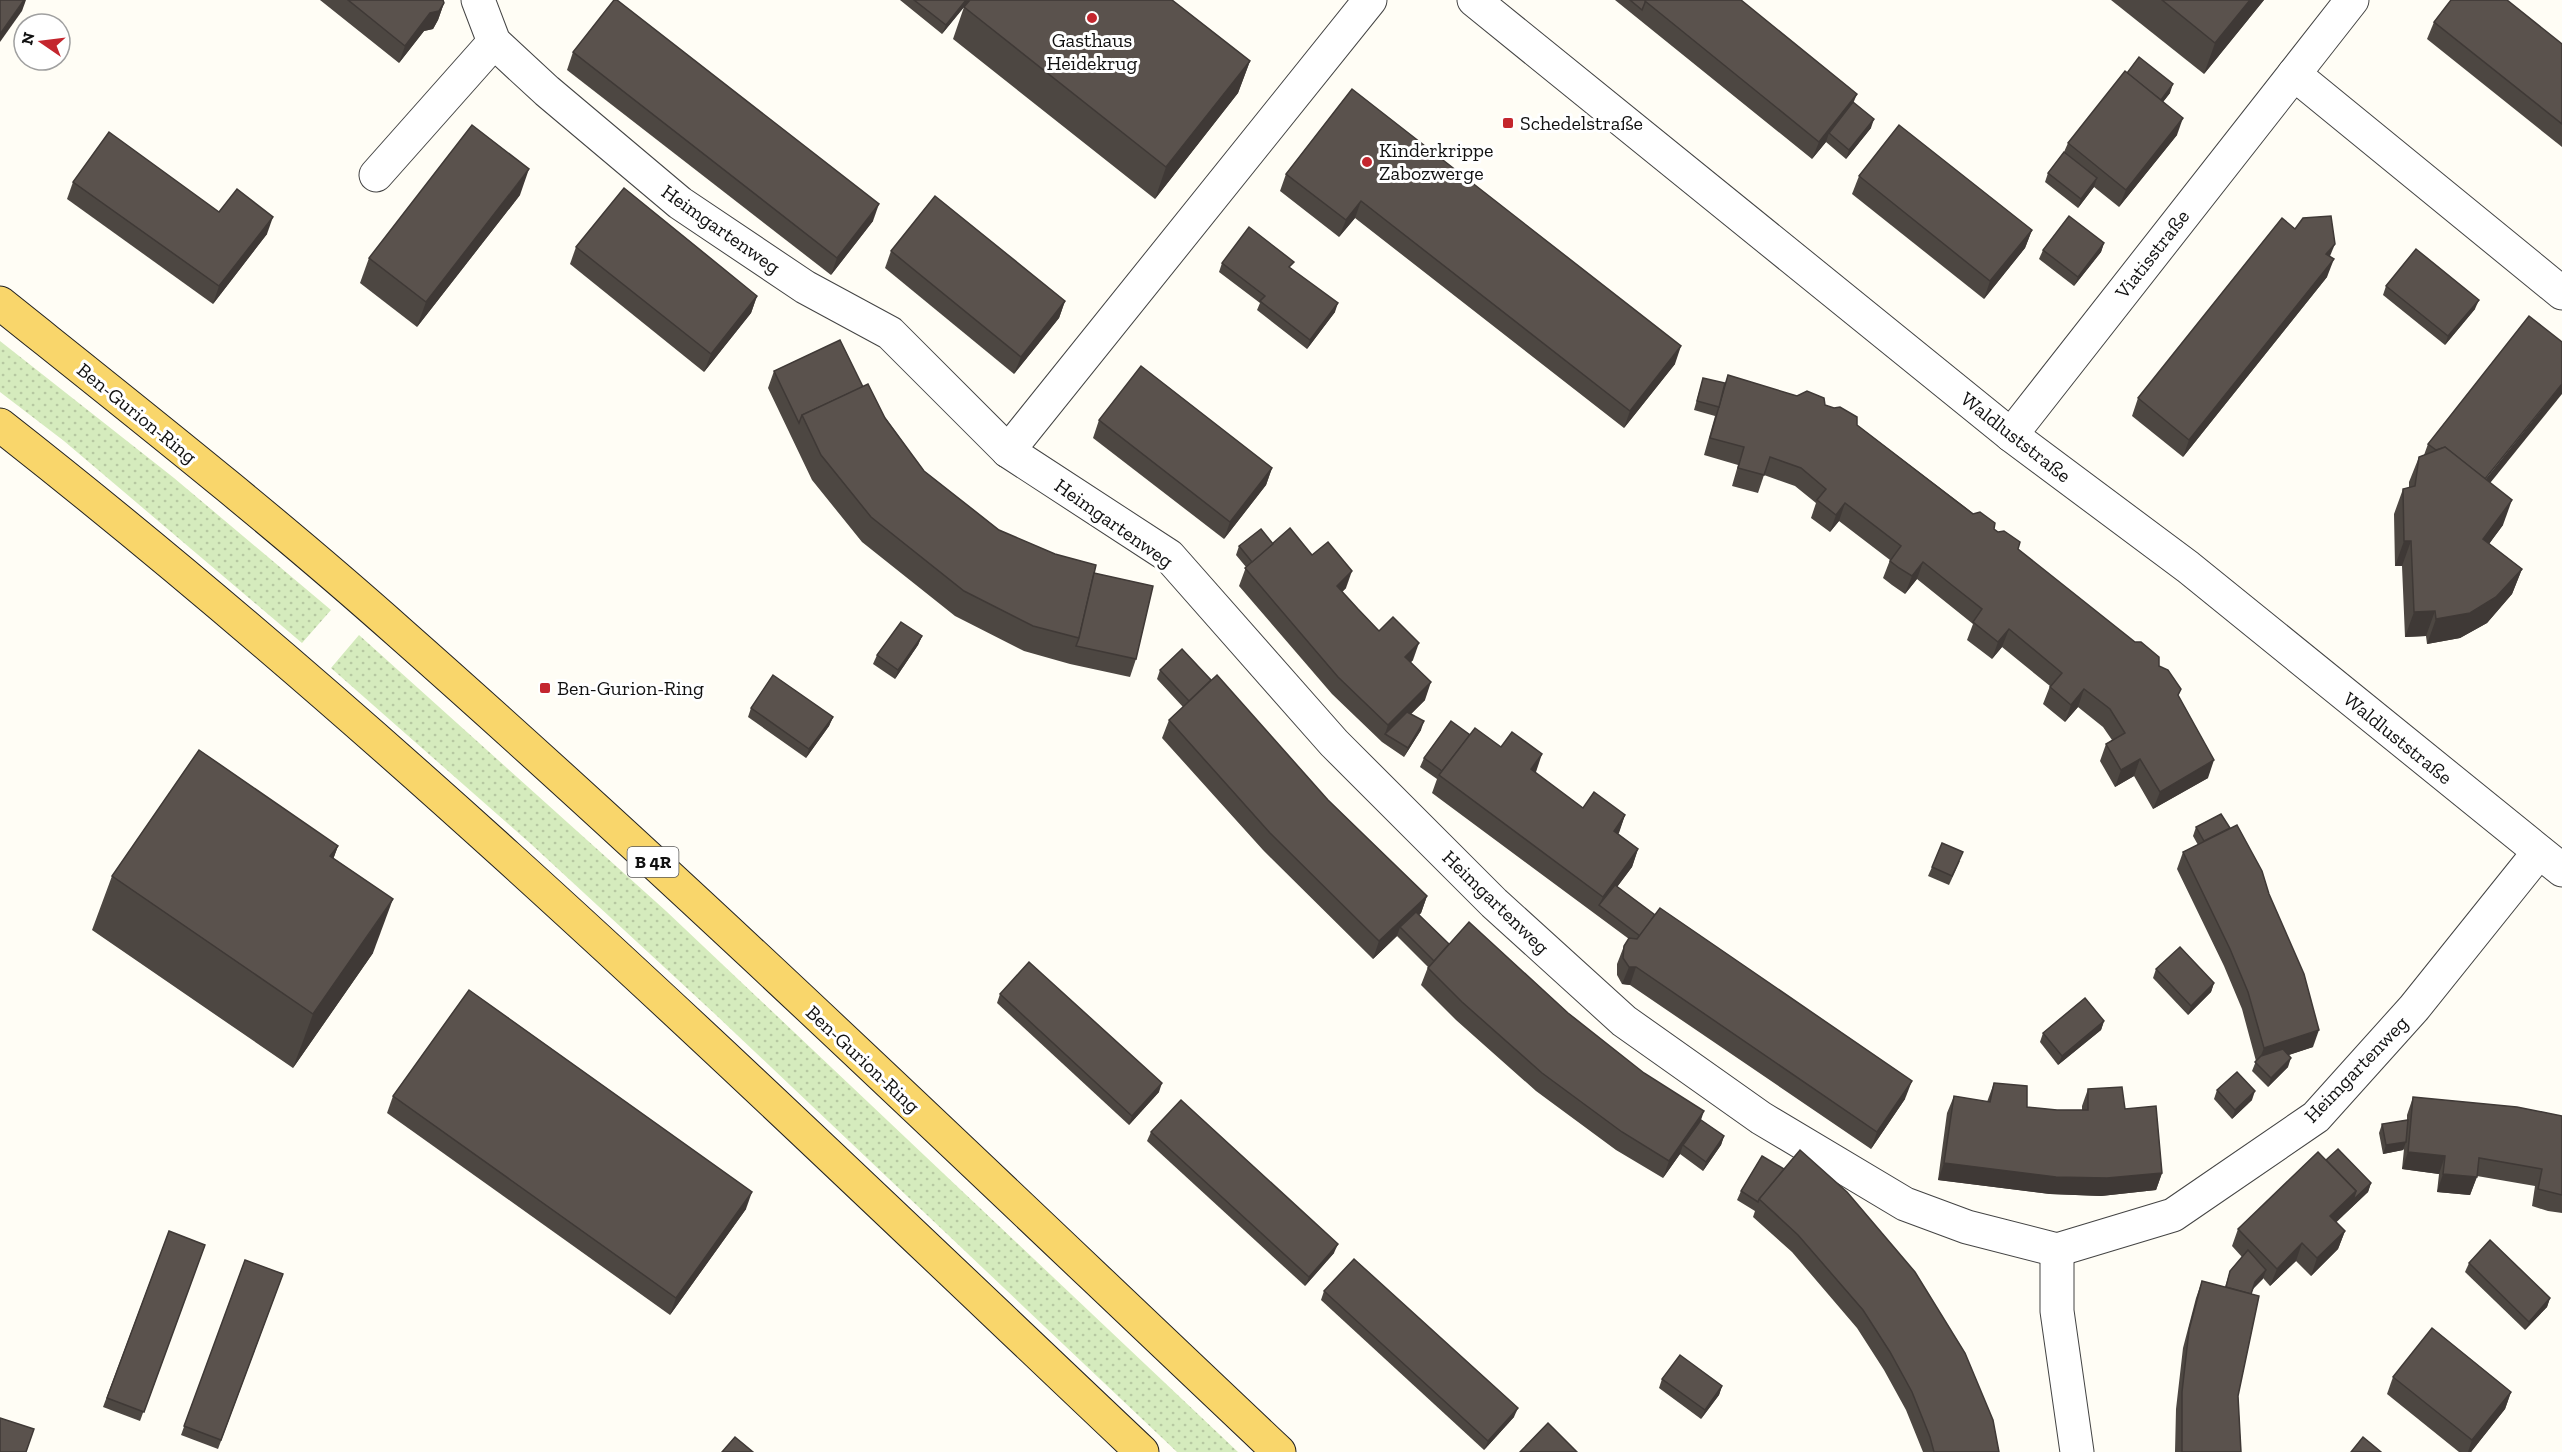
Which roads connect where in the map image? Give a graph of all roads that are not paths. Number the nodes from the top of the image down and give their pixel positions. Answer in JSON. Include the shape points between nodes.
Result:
{"nodes":[{"id":1,"x":478,"y":0,"type":"edge"},
{"id":2,"x":1370,"y":0,"type":"edge"},
{"id":3,"x":1474,"y":0,"type":"edge"},
{"id":4,"x":2352,"y":0,"type":"edge"},
{"id":5,"x":494,"y":42,"type":"junction"},
{"id":6,"x":2294,"y":74,"type":"junction"},
{"id":7,"x":376,"y":175,"type":"dead end"},
{"id":8,"x":2562,"y":293,"type":"edge"},
{"id":9,"x":0,"y":303,"type":"edge"},
{"id":10,"x":0,"y":425,"type":"edge"},
{"id":11,"x":2011,"y":435,"type":"junction"},
{"id":12,"x":1008,"y":452,"type":"junction"},
{"id":13,"x":2551,"y":861,"type":"edge"},
{"id":14,"x":2057,"y":1250,"type":"junction"},
{"id":15,"x":1142,"y":1452,"type":"edge"},
{"id":16,"x":1280,"y":1452,"type":"edge"},
{"id":17,"x":2077,"y":1452,"type":"edge"}],
"edges":[{"from":1,"to":5,"type":"street","name":"Heimgartenweg"},
{"from":2,"to":12,"type":"street"},
{"from":3,"to":11,"type":"street","name":"Waldluststraße"},
{"from":4,"to":6,"type":"street","name":"Viatisstraße"},
{"from":5,"to":7,"type":"street"},
{"from":5,"to":12,"type":"street","name":"Heimgartenweg","via":[[680,203],[805,287],[890,333]]},
{"from":6,"to":8,"type":"street"},
{"from":6,"to":11,"type":"street","name":"Viatisstraße"},
{"from":9,"to":16,"type":"main road","name":"Ben-Gurion-Ring","number":"B 4R","via":[[195,459],[396,629],[540,758]]},
{"from":10,"to":15,"type":"main road","via":[[267,643],[474,825]]},
{"from":11,"to":13,"type":"street","name":"Waldluststraße","via":[[2188,567]]},
{"from":12,"to":14,"type":"street","name":"Heimgartenweg","via":[[1169,556],[1334,743],[1494,903],[1624,1021],[1761,1118],[1905,1204],[1967,1227]]},
{"from":13,"to":14,"type":"street","name":"Heimgartenweg","via":[[2316,1117],[2173,1215]]},
{"from":14,"to":17,"type":"street","via":[[2057,1311]]}]}
